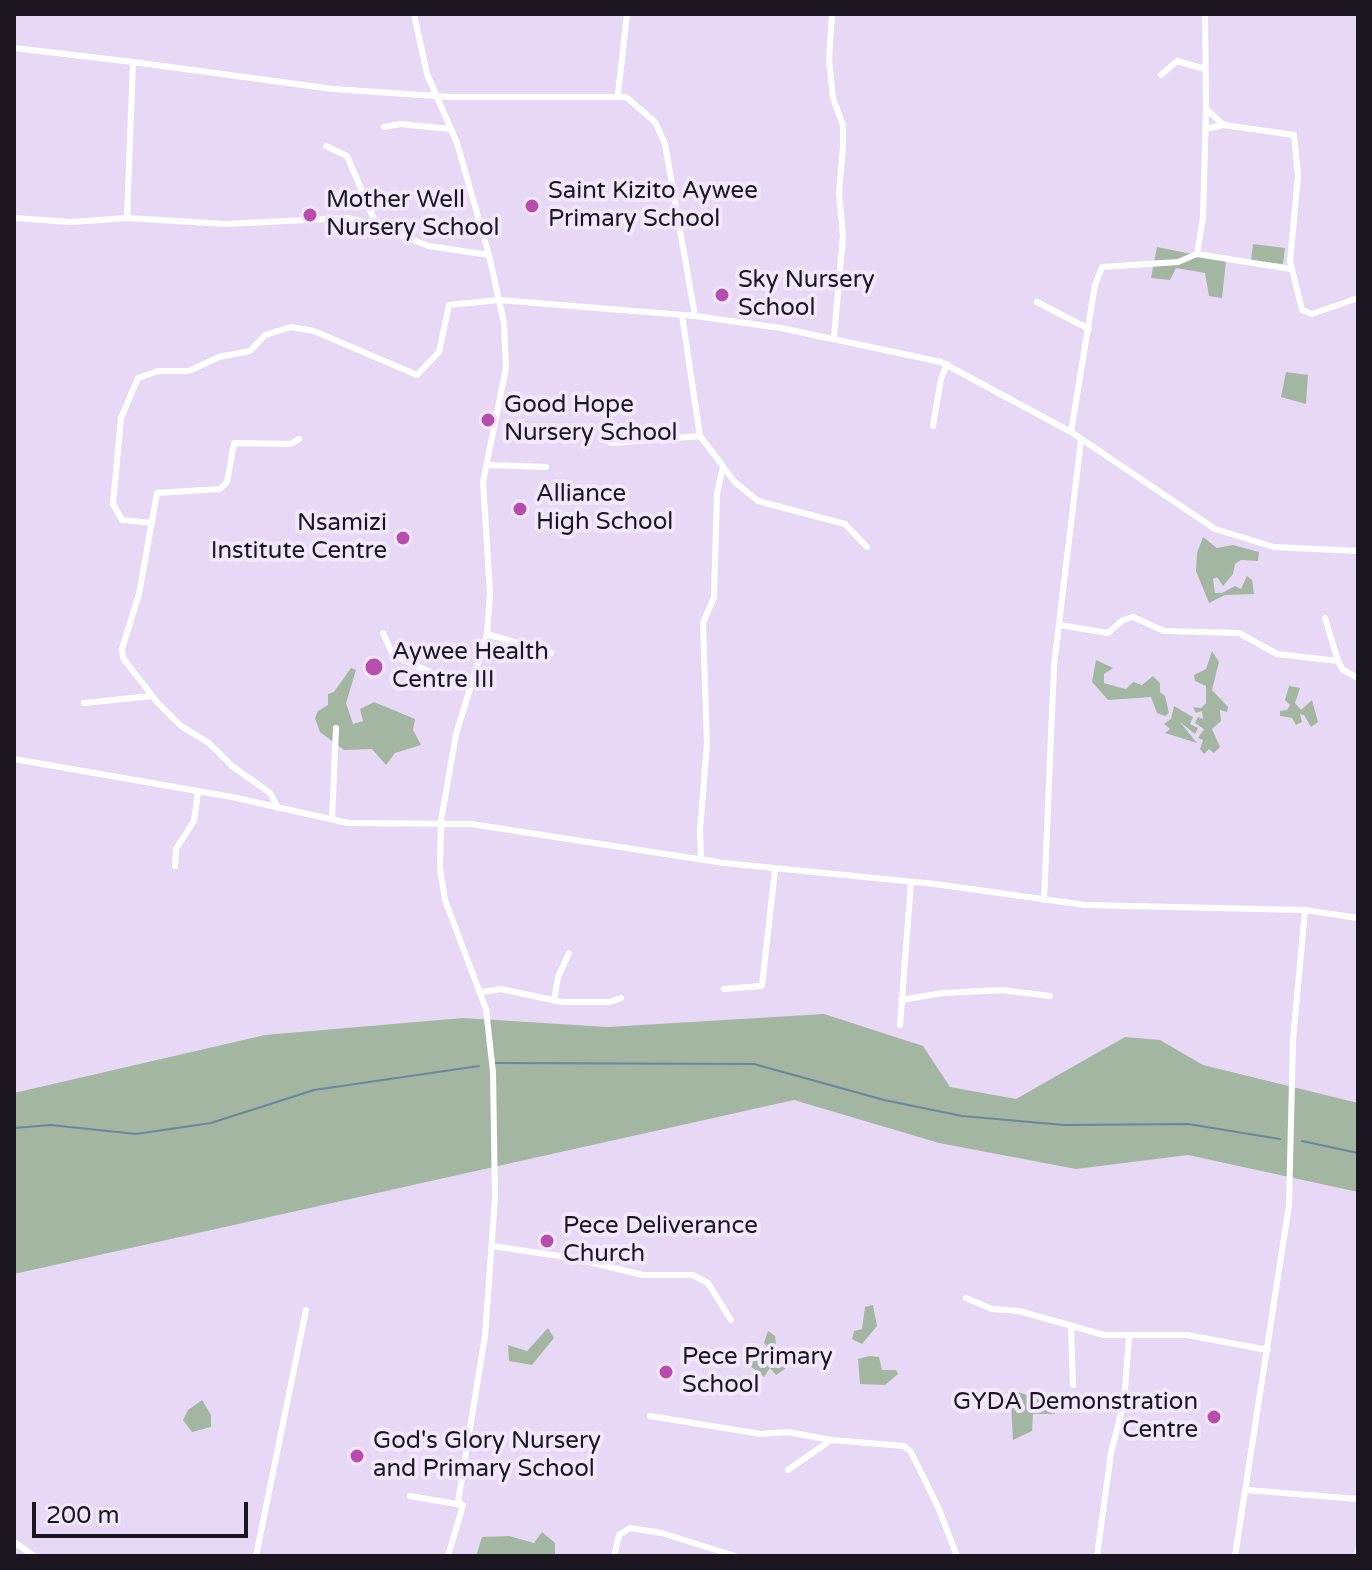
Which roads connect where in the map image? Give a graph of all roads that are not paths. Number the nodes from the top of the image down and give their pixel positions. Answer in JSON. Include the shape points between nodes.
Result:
{"nodes":[{"id":1,"x":414,"y":14,"type":"edge"},
{"id":2,"x":627,"y":14,"type":"edge"},
{"id":3,"x":832,"y":14,"type":"edge"},
{"id":4,"x":1205,"y":14,"type":"edge"},
{"id":5,"x":14,"y":48,"type":"edge"},
{"id":6,"x":133,"y":62,"type":"junction"},
{"id":7,"x":1205,"y":69,"type":"junction"},
{"id":8,"x":1161,"y":75,"type":"dead end"},
{"id":9,"x":618,"y":94,"type":"junction"},
{"id":10,"x":438,"y":96,"type":"junction"},
{"id":11,"x":1206,"y":109,"type":"junction"},
{"id":12,"x":1224,"y":125,"type":"junction"},
{"id":13,"x":384,"y":127,"type":"dead end"},
{"id":14,"x":450,"y":129,"type":"junction"},
{"id":15,"x":1205,"y":129,"type":"junction"},
{"id":16,"x":326,"y":146,"type":"dead end"},
{"id":17,"x":14,"y":209,"type":"edge"},
{"id":18,"x":14,"y":218,"type":"edge"},
{"id":19,"x":127,"y":218,"type":"junction"},
{"id":20,"x":28,"y":220,"type":"junction"},
{"id":21,"x":377,"y":226,"type":"junction"},
{"id":22,"x":1197,"y":254,"type":"junction"},
{"id":23,"x":489,"y":255,"type":"junction"},
{"id":24,"x":1291,"y":269,"type":"junction"},
{"id":25,"x":1358,"y":298,"type":"edge"},
{"id":26,"x":499,"y":300,"type":"junction"},
{"id":27,"x":1037,"y":302,"type":"dead end"},
{"id":28,"x":682,"y":315,"type":"junction"},
{"id":29,"x":695,"y":316,"type":"junction"},
{"id":30,"x":1089,"y":329,"type":"junction"},
{"id":31,"x":834,"y":337,"type":"junction"},
{"id":32,"x":947,"y":364,"type":"junction"},
{"id":33,"x":933,"y":426,"type":"dead end"},
{"id":34,"x":1071,"y":432,"type":"junction"},
{"id":35,"x":700,"y":436,"type":"junction"},
{"id":36,"x":299,"y":439,"type":"dead end"},
{"id":37,"x":1081,"y":440,"type":"junction"},
{"id":38,"x":611,"y":443,"type":"dead end"},
{"id":39,"x":487,"y":465,"type":"junction"},
{"id":40,"x":723,"y":466,"type":"junction"},
{"id":41,"x":546,"y":467,"type":"dead end"},
{"id":42,"x":152,"y":523,"type":"junction"},
{"id":43,"x":867,"y":547,"type":"dead end"},
{"id":44,"x":1358,"y":551,"type":"edge"},
{"id":45,"x":1325,"y":618,"type":"dead end"},
{"id":46,"x":1060,"y":625,"type":"junction"},
{"id":47,"x":383,"y":633,"type":"dead end"},
{"id":48,"x":487,"y":634,"type":"junction"},
{"id":49,"x":551,"y":653,"type":"dead end"},
{"id":50,"x":1338,"y":661,"type":"junction"},
{"id":51,"x":1358,"y":678,"type":"edge"},
{"id":52,"x":470,"y":686,"type":"junction"},
{"id":53,"x":152,"y":696,"type":"junction"},
{"id":54,"x":84,"y":703,"type":"dead end"},
{"id":55,"x":336,"y":728,"type":"dead end"},
{"id":56,"x":14,"y":759,"type":"edge"},
{"id":57,"x":198,"y":792,"type":"junction"},
{"id":58,"x":278,"y":808,"type":"junction"},
{"id":59,"x":332,"y":820,"type":"junction"},
{"id":60,"x":441,"y":821,"type":"junction"},
{"id":61,"x":701,"y":859,"type":"junction"},
{"id":62,"x":175,"y":866,"type":"dead end"},
{"id":63,"x":775,"y":870,"type":"junction"},
{"id":64,"x":911,"y":882,"type":"junction"},
{"id":65,"x":1044,"y":900,"type":"junction"},
{"id":66,"x":1305,"y":910,"type":"junction"},
{"id":67,"x":1358,"y":918,"type":"edge"},
{"id":68,"x":569,"y":953,"type":"dead end"},
{"id":69,"x":724,"y":989,"type":"dead end"},
{"id":70,"x":482,"y":992,"type":"junction"},
{"id":71,"x":1050,"y":996,"type":"dead end"},
{"id":72,"x":621,"y":998,"type":"dead end"},
{"id":73,"x":901,"y":1000,"type":"junction"},
{"id":74,"x":554,"y":1001,"type":"junction"},
{"id":75,"x":900,"y":1025,"type":"dead end"},
{"id":76,"x":492,"y":1246,"type":"junction"},
{"id":77,"x":966,"y":1298,"type":"dead end"},
{"id":78,"x":306,"y":1310,"type":"dead end"},
{"id":79,"x":731,"y":1320,"type":"dead end"},
{"id":80,"x":1071,"y":1328,"type":"junction"},
{"id":81,"x":1129,"y":1337,"type":"junction"},
{"id":82,"x":1268,"y":1350,"type":"junction"},
{"id":83,"x":1073,"y":1385,"type":"dead end"},
{"id":84,"x":650,"y":1416,"type":"dead end"},
{"id":85,"x":831,"y":1440,"type":"junction"},
{"id":86,"x":788,"y":1470,"type":"dead end"},
{"id":87,"x":1246,"y":1490,"type":"junction"},
{"id":88,"x":410,"y":1496,"type":"dead end"},
{"id":89,"x":1358,"y":1499,"type":"edge"},
{"id":90,"x":463,"y":1505,"type":"junction"},
{"id":91,"x":14,"y":1542,"type":"edge"},
{"id":92,"x":1358,"y":1549,"type":"edge"},
{"id":93,"x":34,"y":1556,"type":"edge"},
{"id":94,"x":256,"y":1556,"type":"edge"},
{"id":95,"x":448,"y":1556,"type":"edge"},
{"id":96,"x":614,"y":1556,"type":"edge"},
{"id":97,"x":735,"y":1556,"type":"edge"},
{"id":98,"x":957,"y":1556,"type":"edge"},
{"id":99,"x":1097,"y":1556,"type":"edge"},
{"id":100,"x":1235,"y":1556,"type":"edge"},
{"id":101,"x":1357,"y":1556,"type":"edge"}],
"edges":[{"from":1,"to":10,"type":"street","via":[[427,74]]},
{"from":2,"to":9,"type":"street"},
{"from":3,"to":31,"type":"street","via":[[829,60],[833,98],[843,125],[843,236]]},
{"from":4,"to":7,"type":"street"},
{"from":5,"to":6,"type":"street"},
{"from":6,"to":10,"type":"street","via":[[333,89]]},
{"from":6,"to":19,"type":"street"},
{"from":7,"to":8,"type":"street","via":[[1177,61]]},
{"from":7,"to":11,"type":"street"},
{"from":9,"to":10,"type":"street"},
{"from":9,"to":29,"type":"street","via":[[631,99],[660,131]]},
{"from":10,"to":14,"type":"street"},
{"from":11,"to":12,"type":"street"},
{"from":11,"to":15,"type":"street"},
{"from":12,"to":15,"type":"street"},
{"from":12,"to":24,"type":"street","via":[[1290,133],[1297,139]]},
{"from":13,"to":14,"type":"street"},
{"from":14,"to":23,"type":"street"},
{"from":15,"to":22,"type":"street"},
{"from":16,"to":21,"type":"street","via":[[347,156]]},
{"from":17,"to":20,"type":"street"},
{"from":18,"to":20,"type":"street"},
{"from":19,"to":20,"type":"street"},
{"from":19,"to":21,"type":"street","via":[[225,224],[348,218]]},
{"from":21,"to":23,"type":"street","via":[[429,246]]},
{"from":22,"to":24,"type":"street"},
{"from":22,"to":30,"type":"street","via":[[1178,262],[1102,267]]},
{"from":23,"to":26,"type":"street"},
{"from":24,"to":25,"type":"street","via":[[1305,313]]},
{"from":26,"to":28,"type":"street"},
{"from":26,"to":39,"type":"street","via":[[506,368]]},
{"from":26,"to":42,"type":"street","via":[[449,305],[439,352],[417,375],[314,331],[291,327],[265,335],[250,351],[192,370],[138,378],[121,418],[113,504],[122,520]]},
{"from":27,"to":30,"type":"street"},
{"from":28,"to":29,"type":"street"},
{"from":28,"to":35,"type":"street"},
{"from":29,"to":31,"type":"street"},
{"from":30,"to":34,"type":"street"},
{"from":31,"to":32,"type":"street"},
{"from":32,"to":33,"type":"street"},
{"from":32,"to":34,"type":"street"},
{"from":34,"to":37,"type":"street"},
{"from":35,"to":38,"type":"street"},
{"from":35,"to":40,"type":"street"},
{"from":36,"to":42,"type":"street","via":[[291,444],[234,443],[224,487],[157,493]]},
{"from":37,"to":44,"type":"street","via":[[1215,529],[1274,547]]},
{"from":37,"to":46,"type":"street"},
{"from":39,"to":41,"type":"street"},
{"from":39,"to":48,"type":"street"},
{"from":40,"to":43,"type":"street","via":[[758,501],[845,524]]},
{"from":40,"to":61,"type":"street","via":[[717,494],[714,597],[703,623],[707,755]]},
{"from":42,"to":53,"type":"street","via":[[121,653]]},
{"from":45,"to":50,"type":"street"},
{"from":46,"to":50,"type":"street","via":[[1108,633],[1133,617],[1164,631],[1239,633],[1277,654]]},
{"from":46,"to":65,"type":"street"},
{"from":47,"to":52,"type":"street","via":[[393,655]]},
{"from":48,"to":49,"type":"street"},
{"from":48,"to":52,"type":"street"},
{"from":50,"to":51,"type":"street"},
{"from":52,"to":60,"type":"street"},
{"from":53,"to":54,"type":"street"},
{"from":53,"to":58,"type":"street","via":[[181,726],[270,793]]},
{"from":55,"to":59,"type":"street"},
{"from":56,"to":57,"type":"street"},
{"from":57,"to":58,"type":"street"},
{"from":57,"to":62,"type":"street","via":[[194,821],[176,849]]},
{"from":58,"to":59,"type":"street"},
{"from":59,"to":60,"type":"street","via":[[401,825]]},
{"from":60,"to":61,"type":"street"},
{"from":60,"to":70,"type":"street","via":[[445,900]]},
{"from":61,"to":63,"type":"street"},
{"from":63,"to":64,"type":"street"},
{"from":63,"to":69,"type":"street","via":[[762,986]]},
{"from":64,"to":65,"type":"street"},
{"from":64,"to":73,"type":"street"},
{"from":65,"to":66,"type":"street","via":[[1170,909]]},
{"from":66,"to":67,"type":"street"},
{"from":66,"to":82,"type":"street","via":[[1293,1040],[1289,1205]]},
{"from":68,"to":74,"type":"street"},
{"from":70,"to":74,"type":"street","via":[[496,988]]},
{"from":70,"to":76,"type":"street","via":[[493,1072]]},
{"from":71,"to":73,"type":"street","via":[[1002,990]]},
{"from":72,"to":74,"type":"street"},
{"from":73,"to":75,"type":"street"},
{"from":76,"to":79,"type":"street","via":[[643,1275],[693,1275],[708,1283]]},
{"from":76,"to":90,"type":"street","via":[[485,1336],[458,1502]]},
{"from":77,"to":80,"type":"street"},
{"from":78,"to":94,"type":"street"},
{"from":80,"to":81,"type":"street"},
{"from":80,"to":83,"type":"street"},
{"from":81,"to":82,"type":"street","via":[[1187,1335]]},
{"from":81,"to":99,"type":"street","via":[[1124,1401]]},
{"from":82,"to":87,"type":"street"},
{"from":84,"to":85,"type":"street"},
{"from":85,"to":86,"type":"street"},
{"from":85,"to":98,"type":"street","via":[[907,1448]]},
{"from":87,"to":89,"type":"street"},
{"from":87,"to":100,"type":"street"},
{"from":88,"to":90,"type":"street"},
{"from":90,"to":95,"type":"street"},
{"from":91,"to":93,"type":"street"},
{"from":92,"to":101,"type":"street"},
{"from":96,"to":97,"type":"street","via":[[619,1535],[630,1528]]}]}
